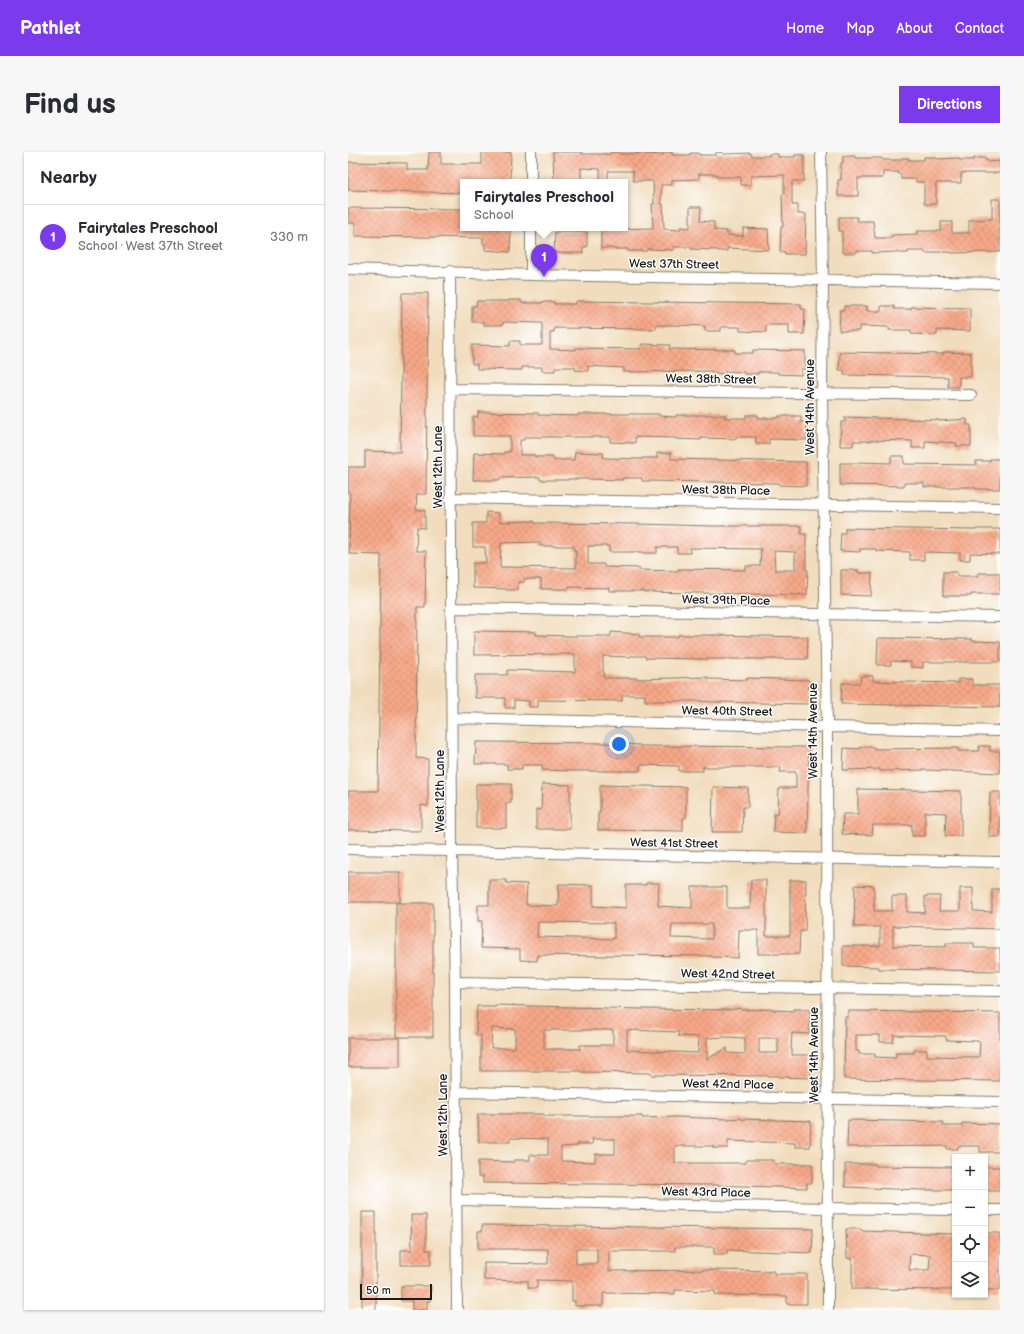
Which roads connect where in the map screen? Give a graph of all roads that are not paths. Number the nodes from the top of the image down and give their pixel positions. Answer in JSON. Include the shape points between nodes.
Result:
{"nodes":[{"id":1,"x":531,"y":152,"type":"edge"},
{"id":2,"x":821,"y":152,"type":"edge"},
{"id":3,"x":531,"y":179,"type":"edge"},
{"id":4,"x":531,"y":231,"type":"edge"},
{"id":5,"x":348,"y":269,"type":"edge"},
{"id":6,"x":450,"y":271,"type":"junction"},
{"id":7,"x":531,"y":275,"type":"junction"},
{"id":8,"x":824,"y":280,"type":"junction"},
{"id":9,"x":1000,"y":283,"type":"edge"},
{"id":10,"x":450,"y":389,"type":"junction"},
{"id":11,"x":822,"y":394,"type":"junction"},
{"id":12,"x":971,"y":395,"type":"dead end"},
{"id":13,"x":452,"y":498,"type":"junction"},
{"id":14,"x":824,"y":505,"type":"junction"},
{"id":15,"x":1000,"y":508,"type":"edge"},
{"id":16,"x":451,"y":608,"type":"junction"},
{"id":17,"x":826,"y":614,"type":"junction"},
{"id":18,"x":1000,"y":617,"type":"edge"},
{"id":19,"x":453,"y":718,"type":"junction"},
{"id":20,"x":827,"y":727,"type":"junction"},
{"id":21,"x":1000,"y":731,"type":"edge"},
{"id":22,"x":348,"y":849,"type":"edge"},
{"id":23,"x":452,"y":852,"type":"junction"},
{"id":24,"x":826,"y":859,"type":"junction"},
{"id":25,"x":1000,"y":862,"type":"edge"},
{"id":26,"x":455,"y":982,"type":"junction"},
{"id":27,"x":827,"y":989,"type":"junction"},
{"id":28,"x":1000,"y":992,"type":"edge"},
{"id":29,"x":456,"y":1092,"type":"junction"},
{"id":30,"x":828,"y":1099,"type":"junction"},
{"id":31,"x":1000,"y":1102,"type":"edge"},
{"id":32,"x":457,"y":1200,"type":"junction"},
{"id":33,"x":828,"y":1208,"type":"junction"},
{"id":34,"x":952,"y":1210,"type":"edge"},
{"id":35,"x":988,"y":1210,"type":"edge"},
{"id":36,"x":1000,"y":1210,"type":"edge"},
{"id":37,"x":457,"y":1310,"type":"edge"},
{"id":38,"x":828,"y":1310,"type":"edge"}],
"edges":[{"from":1,"to":3,"type":"street"},
{"from":2,"to":8,"type":"street","name":"West 14th Avenue"},
{"from":4,"to":7,"type":"street"},
{"from":5,"to":6,"type":"street","name":"West 37th Street"},
{"from":6,"to":7,"type":"street","name":"West 37th Street"},
{"from":6,"to":10,"type":"street","name":"West 12th Lane"},
{"from":7,"to":8,"type":"street","name":"West 37th Street"},
{"from":8,"to":9,"type":"street","name":"West 37th Street"},
{"from":8,"to":11,"type":"street","name":"West 14th Avenue"},
{"from":10,"to":11,"type":"street","name":"West 38th Street"},
{"from":10,"to":13,"type":"street","name":"West 12th Lane"},
{"from":11,"to":12,"type":"street","name":"West 38th Street"},
{"from":11,"to":14,"type":"street","name":"West 14th Avenue"},
{"from":13,"to":14,"type":"street","name":"West 38th Place"},
{"from":13,"to":16,"type":"street","name":"West 12th Lane"},
{"from":14,"to":15,"type":"street","name":"West 38th Place"},
{"from":14,"to":17,"type":"street","name":"West 14th Avenue"},
{"from":16,"to":17,"type":"street","name":"West 39th Place"},
{"from":16,"to":19,"type":"street","name":"West 12th Lane"},
{"from":17,"to":18,"type":"street","name":"West 39th Place"},
{"from":17,"to":20,"type":"street","name":"West 14th Avenue"},
{"from":19,"to":20,"type":"street","name":"West 40th Street"},
{"from":19,"to":23,"type":"street","name":"West 12th Lane"},
{"from":20,"to":21,"type":"street","name":"West 40th Street"},
{"from":20,"to":24,"type":"street","name":"West 14th Avenue"},
{"from":22,"to":23,"type":"street","name":"West 41st Street"},
{"from":23,"to":24,"type":"street","name":"West 41st Street"},
{"from":23,"to":26,"type":"street","name":"West 12th Lane"},
{"from":24,"to":25,"type":"street","name":"West 41st Street"},
{"from":24,"to":27,"type":"street","name":"West 14th Avenue"},
{"from":26,"to":27,"type":"street","name":"West 42nd Street"},
{"from":26,"to":29,"type":"street","name":"West 12th Lane"},
{"from":27,"to":28,"type":"street","name":"West 42nd Street"},
{"from":27,"to":30,"type":"street","name":"West 14th Avenue"},
{"from":29,"to":30,"type":"street","name":"West 42nd Place"},
{"from":29,"to":32,"type":"street","name":"West 12th Lane"},
{"from":30,"to":31,"type":"street","name":"West 42nd Place"},
{"from":30,"to":33,"type":"street","name":"West 14th Avenue"},
{"from":32,"to":33,"type":"street","name":"West 43rd Place"},
{"from":32,"to":37,"type":"street","name":"West 12th Lane"},
{"from":33,"to":34,"type":"street","name":"West 43rd Place"},
{"from":33,"to":38,"type":"street","name":"West 14th Avenue"},
{"from":35,"to":36,"type":"street"}]}
